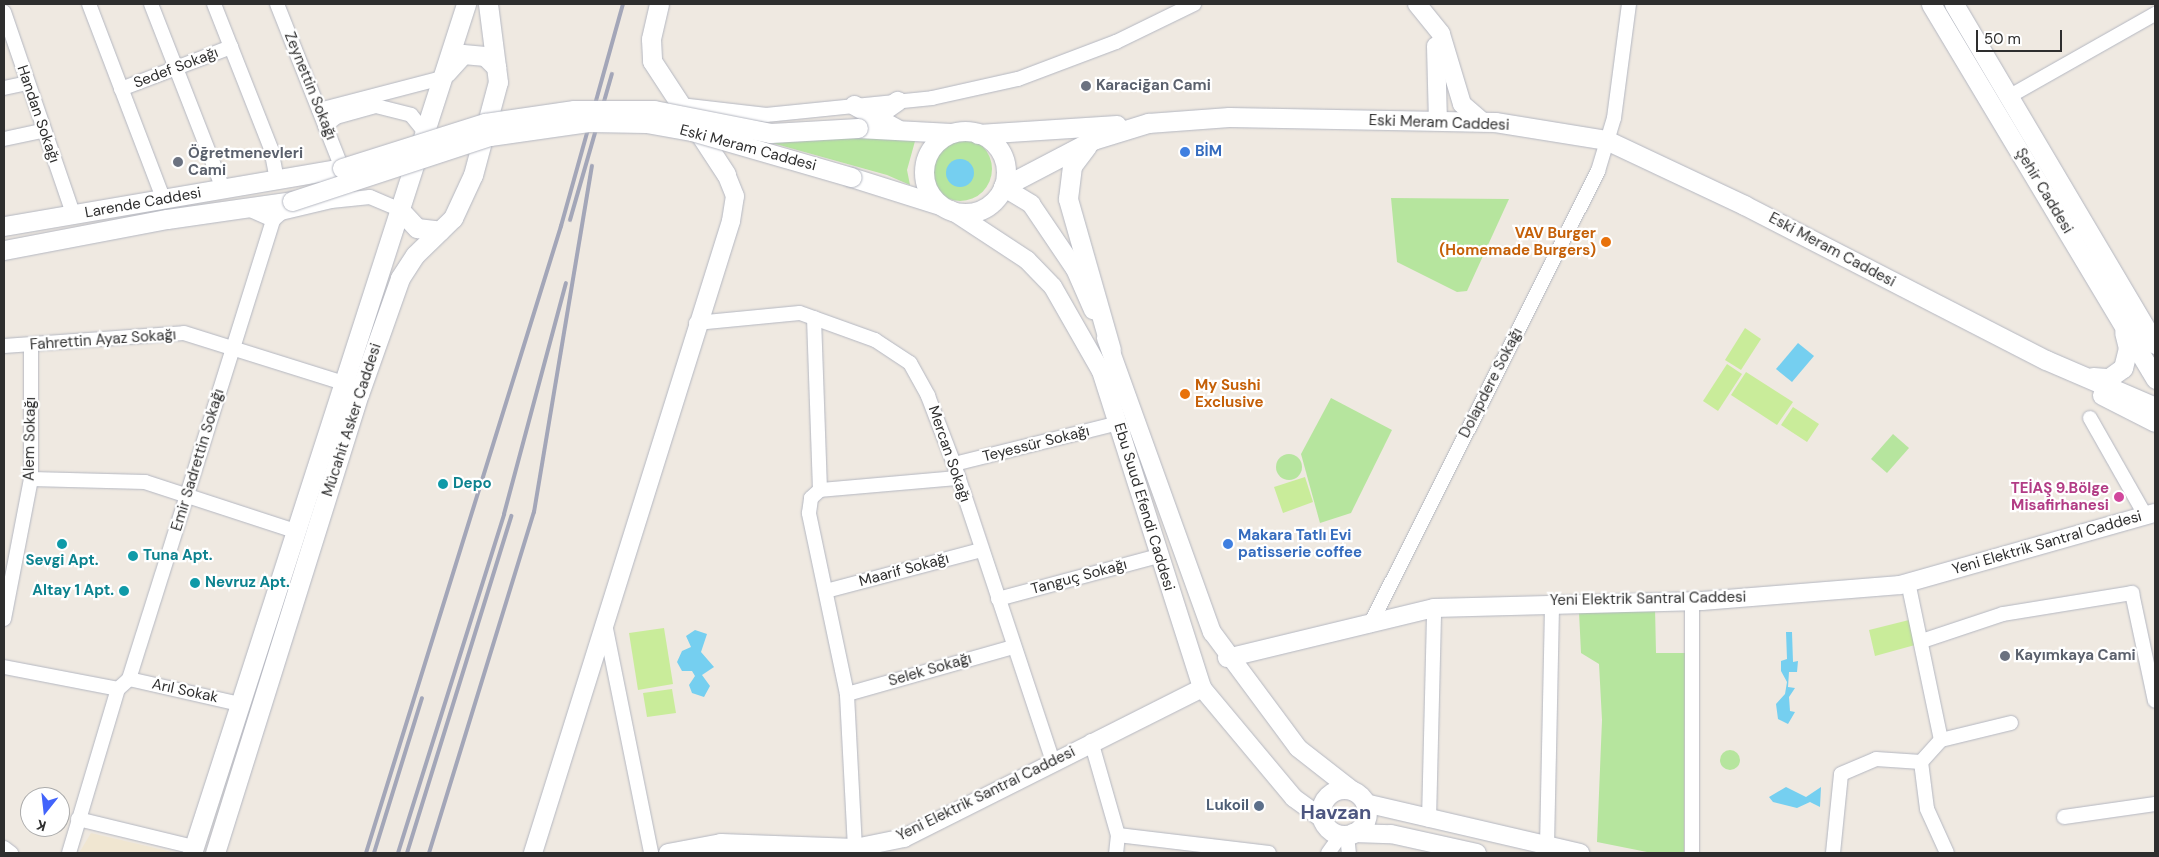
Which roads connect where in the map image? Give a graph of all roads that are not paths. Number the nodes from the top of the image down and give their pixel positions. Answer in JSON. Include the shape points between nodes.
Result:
{"nodes":[{"id":1,"x":88,"y":4,"type":"edge"},
{"id":2,"x":151,"y":4,"type":"edge"},
{"id":3,"x":214,"y":4,"type":"edge"},
{"id":4,"x":277,"y":4,"type":"edge"},
{"id":5,"x":466,"y":4,"type":"edge"},
{"id":6,"x":488,"y":4,"type":"edge"},
{"id":7,"x":659,"y":4,"type":"edge"},
{"id":8,"x":1194,"y":4,"type":"edge"},
{"id":9,"x":1405,"y":4,"type":"edge"},
{"id":10,"x":1417,"y":4,"type":"edge"},
{"id":11,"x":1630,"y":4,"type":"edge"},
{"id":12,"x":1931,"y":4,"type":"edge"},
{"id":13,"x":1954,"y":4,"type":"edge"},
{"id":14,"x":4,"y":12,"type":"edge"},
{"id":15,"x":2155,"y":14,"type":"edge"},
{"id":16,"x":231,"y":47,"type":"junction"},
{"id":17,"x":496,"y":68,"type":"junction"},
{"id":18,"x":177,"y":70,"type":"junction"},
{"id":19,"x":442,"y":78,"type":"junction"},
{"id":20,"x":27,"y":83,"type":"junction"},
{"id":21,"x":4,"y":88,"type":"edge"},
{"id":22,"x":121,"y":89,"type":"junction"},
{"id":23,"x":2010,"y":96,"type":"junction"},
{"id":24,"x":897,"y":101,"type":"junction"},
{"id":25,"x":854,"y":105,"type":"junction"},
{"id":26,"x":680,"y":106,"type":"junction"},
{"id":27,"x":319,"y":110,"type":"junction"},
{"id":28,"x":876,"y":116,"type":"junction"},
{"id":29,"x":1438,"y":121,"type":"junction"},
{"id":30,"x":1483,"y":122,"type":"junction"},
{"id":31,"x":1148,"y":123,"type":"junction"},
{"id":32,"x":325,"y":126,"type":"junction"},
{"id":33,"x":858,"y":128,"type":"junction"},
{"id":34,"x":42,"y":131,"type":"junction"},
{"id":35,"x":900,"y":131,"type":"junction"},
{"id":36,"x":425,"y":132,"type":"junction"},
{"id":37,"x":951,"y":133,"type":"junction"},
{"id":38,"x":978,"y":134,"type":"junction"},
{"id":39,"x":4,"y":139,"type":"edge"},
{"id":40,"x":1093,"y":140,"type":"junction"},
{"id":41,"x":1606,"y":140,"type":"junction"},
{"id":42,"x":342,"y":168,"type":"junction"},
{"id":43,"x":726,"y":174,"type":"joint"},
{"id":44,"x":277,"y":179,"type":"junction"},
{"id":45,"x":1003,"y":187,"type":"junction"},
{"id":46,"x":223,"y":189,"type":"junction"},
{"id":47,"x":164,"y":200,"type":"junction"},
{"id":48,"x":292,"y":201,"type":"joint"},
{"id":49,"x":946,"y":207,"type":"junction"},
{"id":50,"x":400,"y":210,"type":"junction"},
{"id":51,"x":272,"y":213,"type":"junction"},
{"id":52,"x":74,"y":216,"type":"junction"},
{"id":53,"x":4,"y":226,"type":"edge"},
{"id":54,"x":440,"y":231,"type":"junction"},
{"id":55,"x":4,"y":250,"type":"edge"},
{"id":56,"x":814,"y":318,"type":"junction"},
{"id":57,"x":2131,"y":319,"type":"junction"},
{"id":58,"x":696,"y":323,"type":"junction"},
{"id":59,"x":2155,"y":334,"type":"edge"},
{"id":60,"x":2155,"y":344,"type":"edge"},
{"id":61,"x":4,"y":346,"type":"edge"},
{"id":62,"x":31,"y":346,"type":"junction"},
{"id":63,"x":233,"y":348,"type":"junction"},
{"id":64,"x":1111,"y":350,"type":"junction"},
{"id":65,"x":2046,"y":360,"type":"junction"},
{"id":66,"x":2093,"y":377,"type":"junction"},
{"id":67,"x":2155,"y":379,"type":"edge"},
{"id":68,"x":344,"y":383,"type":"junction"},
{"id":69,"x":2155,"y":407,"type":"edge"},
{"id":70,"x":2090,"y":418,"type":"dead end"},
{"id":71,"x":2155,"y":422,"type":"edge"},
{"id":72,"x":1118,"y":423,"type":"junction"},
{"id":73,"x":954,"y":464,"type":"junction"},
{"id":74,"x":958,"y":478,"type":"junction"},
{"id":75,"x":31,"y":479,"type":"junction"},
{"id":76,"x":820,"y":490,"type":"junction"},
{"id":77,"x":187,"y":496,"type":"junction"},
{"id":78,"x":2150,"y":514,"type":"edge"},
{"id":79,"x":298,"y":532,"type":"junction"},
{"id":80,"x":981,"y":550,"type":"junction"},
{"id":81,"x":1159,"y":556,"type":"junction"},
{"id":82,"x":1908,"y":582,"type":"junction"},
{"id":83,"x":826,"y":591,"type":"junction"},
{"id":84,"x":998,"y":599,"type":"junction"},
{"id":85,"x":1692,"y":601,"type":"junction"},
{"id":86,"x":1552,"y":602,"type":"junction"},
{"id":87,"x":1434,"y":608,"type":"junction"},
{"id":88,"x":4,"y":619,"type":"edge"},
{"id":89,"x":604,"y":620,"type":"junction"},
{"id":90,"x":1370,"y":624,"type":"junction"},
{"id":91,"x":1922,"y":641,"type":"junction"},
{"id":92,"x":1013,"y":647,"type":"junction"},
{"id":93,"x":1227,"y":658,"type":"junction"},
{"id":94,"x":4,"y":667,"type":"edge"},
{"id":95,"x":129,"y":679,"type":"junction"},
{"id":96,"x":1202,"y":688,"type":"junction"},
{"id":97,"x":118,"y":689,"type":"junction"},
{"id":98,"x":847,"y":694,"type":"junction"},
{"id":99,"x":2155,"y":701,"type":"edge"},
{"id":100,"x":240,"y":704,"type":"junction"},
{"id":101,"x":2011,"y":722,"type":"dead end"},
{"id":102,"x":1941,"y":740,"type":"junction"},
{"id":103,"x":1091,"y":741,"type":"junction"},
{"id":104,"x":1053,"y":762,"type":"junction"},
{"id":105,"x":1921,"y":762,"type":"junction"},
{"id":106,"x":1359,"y":797,"type":"junction"},
{"id":107,"x":2155,"y":804,"type":"edge"},
{"id":108,"x":2064,"y":816,"type":"dead end"},
{"id":109,"x":1322,"y":818,"type":"junction"},
{"id":110,"x":78,"y":820,"type":"junction"},
{"id":111,"x":1429,"y":820,"type":"junction"},
{"id":112,"x":1118,"y":835,"type":"junction"},
{"id":113,"x":1348,"y":839,"type":"edge"},
{"id":114,"x":1548,"y":846,"type":"junction"},
{"id":115,"x":4,"y":848,"type":"edge"},
{"id":116,"x":855,"y":848,"type":"junction"},
{"id":117,"x":809,"y":849,"type":"edge"},
{"id":118,"x":1441,"y":849,"type":"edge"},
{"id":119,"x":193,"y":850,"type":"edge"},
{"id":120,"x":1220,"y":850,"type":"edge"},
{"id":121,"x":11,"y":853,"type":"edge"},
{"id":122,"x":69,"y":853,"type":"edge"},
{"id":123,"x":215,"y":853,"type":"edge"},
{"id":124,"x":533,"y":853,"type":"edge"},
{"id":125,"x":651,"y":853,"type":"edge"},
{"id":126,"x":668,"y":853,"type":"edge"},
{"id":127,"x":1116,"y":853,"type":"edge"},
{"id":128,"x":1270,"y":853,"type":"edge"},
{"id":129,"x":1328,"y":853,"type":"edge"},
{"id":130,"x":1477,"y":853,"type":"edge"},
{"id":131,"x":1580,"y":853,"type":"edge"},
{"id":132,"x":1692,"y":853,"type":"edge"},
{"id":133,"x":1833,"y":853,"type":"edge"},
{"id":134,"x":1947,"y":853,"type":"edge"}],
"edges":[{"from":1,"to":22,"type":"street"},
{"from":2,"to":18,"type":"street"},
{"from":3,"to":16,"type":"street"},
{"from":4,"to":27,"type":"street","name":"Zeynettin Sokağı"},
{"from":5,"to":19,"type":"main road","name":"Mücahit Asker Caddesi"},
{"from":6,"to":17,"type":"main road","name":"Mücahit Asker Caddesi"},
{"from":7,"to":26,"type":"main road","via":[[651,39],[652,61]]},
{"from":8,"to":24,"type":"street","via":[[1116,42],[1018,79]]},
{"from":9,"to":29,"type":"street","via":[[1431,33],[1438,52]]},
{"from":10,"to":30,"type":"street","via":[[1441,34],[1462,104]]},
{"from":11,"to":41,"type":"street","name":"Dolapdere Sokağı","via":[[1614,118]]},
{"from":12,"to":57,"type":"main road","name":"Şehir Caddesi"},
{"from":13,"to":23,"type":"main road","name":"Şehir Caddesi"},
{"from":14,"to":20,"type":"street","name":"Handan Sokağı"},
{"from":15,"to":23,"type":"street"},
{"from":16,"to":18,"type":"street","name":"Sedef Sokağı"},
{"from":16,"to":44,"type":"street","via":[[271,149]]},
{"from":17,"to":19,"type":"main road","via":[[485,56],[463,54]]},
{"from":17,"to":54,"type":"main road","name":"Mücahit Asker Caddesi","via":[[496,101],[474,175],[453,218]]},
{"from":18,"to":22,"type":"street","name":"Sedef Sokağı"},
{"from":18,"to":46,"type":"street"},
{"from":19,"to":27,"type":"street"},
{"from":19,"to":36,"type":"main road","name":"Mücahit Asker Caddesi"},
{"from":20,"to":21,"type":"street"},
{"from":20,"to":34,"type":"street","name":"Handan Sokağı"},
{"from":22,"to":47,"type":"street"},
{"from":23,"to":57,"type":"main road","name":"Şehir Caddesi"},
{"from":24,"to":25,"type":"street"},
{"from":24,"to":28,"type":"main road"},
{"from":25,"to":26,"type":"street","via":[[766,115]]},
{"from":25,"to":28,"type":"main road"},
{"from":26,"to":43,"type":"main road"},
{"from":27,"to":32,"type":"street","name":"Zeynettin Sokağı"},
{"from":28,"to":33,"type":"main road"},
{"from":28,"to":35,"type":"main road"},
{"from":29,"to":30,"type":"main road","name":"Eski Meram Caddesi"},
{"from":29,"to":31,"type":"main road","name":"Eski Meram Caddesi","via":[[1229,118]]},
{"from":30,"to":41,"type":"main road","name":"Eski Meram Caddesi"},
{"from":31,"to":38,"type":"main road"},
{"from":31,"to":40,"type":"main road","name":"Eski Meram Caddesi"},
{"from":32,"to":36,"type":"street","via":[[336,117],[376,106],[411,115]]},
{"from":32,"to":42,"type":"street","name":"Zeynettin Sokağı"},
{"from":33,"to":35,"type":"main road","name":"Eski Meram Caddesi"},
{"from":33,"to":42,"type":"main road","name":"Eski Meram Caddesi","bridge":true,"via":[[770,133],[654,110],[574,110],[484,124]]},
{"from":34,"to":39,"type":"street"},
{"from":34,"to":52,"type":"street","name":"Handan Sokağı"},
{"from":35,"to":37,"type":"main road","name":"Eski Meram Caddesi"},
{"from":36,"to":50,"type":"main road","name":"Mücahit Asker Caddesi"},
{"from":37,"to":38,"type":"main road"},
{"from":37,"to":49,"type":"main road","via":[[932,147],[925,162],[926,185]]},
{"from":38,"to":45,"type":"main road","via":[[1002,155]]},
{"from":40,"to":45,"type":"main road","name":"Eski Meram Caddesi"},
{"from":40,"to":64,"type":"main road","via":[[1072,166],[1068,199]]},
{"from":41,"to":65,"type":"main road","name":"Eski Meram Caddesi","via":[[1744,204]]},
{"from":41,"to":90,"type":"street","name":"Dolapdere Sokağı","via":[[1598,171]]},
{"from":42,"to":44,"type":"main road","name":"Larende Caddesi"},
{"from":43,"to":58,"type":"street","via":[[735,196],[731,221]]},
{"from":44,"to":46,"type":"main road","name":"Larende Caddesi"},
{"from":45,"to":49,"type":"main road","via":[[982,209]]},
{"from":45,"to":64,"type":"street","name":"Ebu Suud Efendi Caddesi","via":[[1023,195],[1065,252]]},
{"from":46,"to":47,"type":"main road","name":"Larende Caddesi"},
{"from":47,"to":52,"type":"main road","name":"Larende Caddesi"},
{"from":48,"to":49,"type":"main road","name":"Eski Meram Caddesi","bridge":true,"via":[[490,136],[588,122],[646,123],[692,131]]},
{"from":48,"to":51,"type":"main road","name":"Larende Caddesi"},
{"from":49,"to":72,"type":"street","name":"Ebu Suud Efendi Caddesi","via":[[1027,260],[1053,287],[1101,371]]},
{"from":50,"to":51,"type":"street","via":[[370,197]]},
{"from":50,"to":54,"type":"main road","via":[[417,228]]},
{"from":50,"to":68,"type":"main road","name":"Mücahit Asker Caddesi"},
{"from":51,"to":55,"type":"main road","name":"Larende Caddesi","via":[[243,207]]},
{"from":51,"to":63,"type":"street","name":"Emir Sadrettin Sokağı"},
{"from":52,"to":53,"type":"main road","name":"Larende Caddesi"},
{"from":54,"to":123,"type":"main road","name":"Mücahit Asker Caddesi","via":[[415,255],[400,278],[359,394]]},
{"from":56,"to":58,"type":"street","name":"Mercan Sokağı","via":[[800,312]]},
{"from":56,"to":73,"type":"street","name":"Mercan Sokağı","via":[[875,340],[910,362],[928,396]]},
{"from":56,"to":76,"type":"street"},
{"from":57,"to":59,"type":"main road"},
{"from":57,"to":60,"type":"main road","name":"Şehir Caddesi"},
{"from":57,"to":66,"type":"main road","via":[[2125,364],[2108,378]]},
{"from":57,"to":67,"type":"main road","name":"Şehir Caddesi"},
{"from":58,"to":89,"type":"street"},
{"from":61,"to":62,"type":"street","name":"Fahrettin Ayaz Sokağı"},
{"from":62,"to":63,"type":"street","name":"Fahrettin Ayaz Sokağı","via":[[184,333]]},
{"from":62,"to":75,"type":"street","name":"Alem Sokağı"},
{"from":63,"to":68,"type":"street","name":"Fahrettin Ayaz Sokağı"},
{"from":63,"to":77,"type":"street","name":"Emir Sadrettin Sokağı"},
{"from":64,"to":93,"type":"street","name":"Ebu Suud Efendi Caddesi","via":[[1212,632]]},
{"from":65,"to":66,"type":"main road","name":"Eski Meram Caddesi"},
{"from":65,"to":71,"type":"main road","name":"Eski Meram Caddesi","via":[[2078,383]]},
{"from":66,"to":69,"type":"main road","name":"Eski Meram Caddesi"},
{"from":68,"to":79,"type":"main road","name":"Mücahit Asker Caddesi"},
{"from":70,"to":78,"type":"street"},
{"from":72,"to":73,"type":"street","name":"Teyessür Sokağı"},
{"from":72,"to":81,"type":"street","name":"Ebu Suud Efendi Caddesi"},
{"from":73,"to":74,"type":"street","name":"Mercan Sokağı"},
{"from":74,"to":76,"type":"street"},
{"from":74,"to":80,"type":"street","name":"Mercan Sokağı"},
{"from":75,"to":77,"type":"street","via":[[145,482]]},
{"from":75,"to":88,"type":"street","name":"Alem Sokağı"},
{"from":76,"to":83,"type":"street","via":[[811,498],[809,514]]},
{"from":77,"to":79,"type":"street"},
{"from":77,"to":95,"type":"street","name":"Emir Sadrettin Sokağı"},
{"from":78,"to":82,"type":"street","name":"Yeni Elektrik Santral Caddesi"},
{"from":79,"to":100,"type":"main road","name":"Mücahit Asker Caddesi"},
{"from":80,"to":83,"type":"street","name":"Maarif Sokağı"},
{"from":80,"to":84,"type":"street","name":"Mercan Sokağı"},
{"from":81,"to":84,"type":"street","name":"Tanguç Sokağı"},
{"from":81,"to":96,"type":"street","name":"Ebu Suud Efendi Caddesi"},
{"from":82,"to":85,"type":"street","name":"Yeni Elektrik Santral Caddesi"},
{"from":82,"to":91,"type":"street"},
{"from":83,"to":98,"type":"street"},
{"from":84,"to":92,"type":"street","name":"Mercan Sokağı"},
{"from":85,"to":86,"type":"street","name":"Yeni Elektrik Santral Caddesi"},
{"from":85,"to":132,"type":"street"},
{"from":86,"to":87,"type":"street","name":"Yeni Elektrik Santral Caddesi"},
{"from":86,"to":114,"type":"street"},
{"from":87,"to":90,"type":"street","name":"Yeni Elektrik Santral Caddesi"},
{"from":87,"to":111,"type":"street"},
{"from":89,"to":124,"type":"street"},
{"from":89,"to":125,"type":"street"},
{"from":90,"to":93,"type":"street","name":"Yeni Elektrik Santral Caddesi"},
{"from":91,"to":99,"type":"street","via":[[2003,614],[2132,593]]},
{"from":91,"to":102,"type":"street"},
{"from":92,"to":98,"type":"street","name":"Selek Sokağı"},
{"from":92,"to":104,"type":"street","name":"Mercan Sokağı"},
{"from":93,"to":106,"type":"street","name":"Ebu Suud Efendi Caddesi","via":[[1298,748]]},
{"from":94,"to":97,"type":"street"},
{"from":95,"to":97,"type":"street"},
{"from":95,"to":100,"type":"street","name":"Arıl Sokak"},
{"from":96,"to":103,"type":"street","name":"Yeni Elektrik Santral Caddesi"},
{"from":96,"to":109,"type":"street","name":"Ebu Suud Efendi Caddesi","via":[[1294,798]]},
{"from":97,"to":110,"type":"street"},
{"from":98,"to":116,"type":"street"},
{"from":100,"to":119,"type":"main road","name":"Mücahit Asker Caddesi"},
{"from":101,"to":102,"type":"street"},
{"from":102,"to":105,"type":"street"},
{"from":103,"to":104,"type":"street","name":"Yeni Elektrik Santral Caddesi"},
{"from":103,"to":112,"type":"street"},
{"from":104,"to":116,"type":"street","name":"Yeni Elektrik Santral Caddesi","via":[[904,838]]},
{"from":105,"to":133,"type":"street","via":[[1876,759],[1841,774]]},
{"from":105,"to":134,"type":"street","via":[[1928,809]]},
{"from":106,"to":109,"type":"main road","via":[[1339,790],[1326,798]]},
{"from":106,"to":111,"type":"street","name":"Ebu Suud Efendi Caddesi"},
{"from":106,"to":113,"type":"main road","via":[[1366,817]]},
{"from":107,"to":108,"type":"street"},
{"from":109,"to":113,"type":"main road","via":[[1329,829]]},
{"from":110,"to":119,"type":"street"},
{"from":110,"to":122,"type":"street"},
{"from":111,"to":114,"type":"street","name":"Ebu Suud Efendi Caddesi"},
{"from":112,"to":120,"type":"street"},
{"from":112,"to":127,"type":"street"},
{"from":113,"to":118,"type":"street","via":[[1390,834]]},
{"from":113,"to":129,"type":"street"},
{"from":114,"to":131,"type":"street","name":"Ebu Suud Efendi Caddesi"},
{"from":115,"to":121,"type":"street"},
{"from":116,"to":117,"type":"street","name":"Yeni Elektrik Santral Caddesi"},
{"from":117,"to":126,"type":"street","name":"Yeni Elektrik Santral Caddesi","via":[[721,844]]},
{"from":118,"to":130,"type":"street"},
{"from":120,"to":128,"type":"street"}]}
